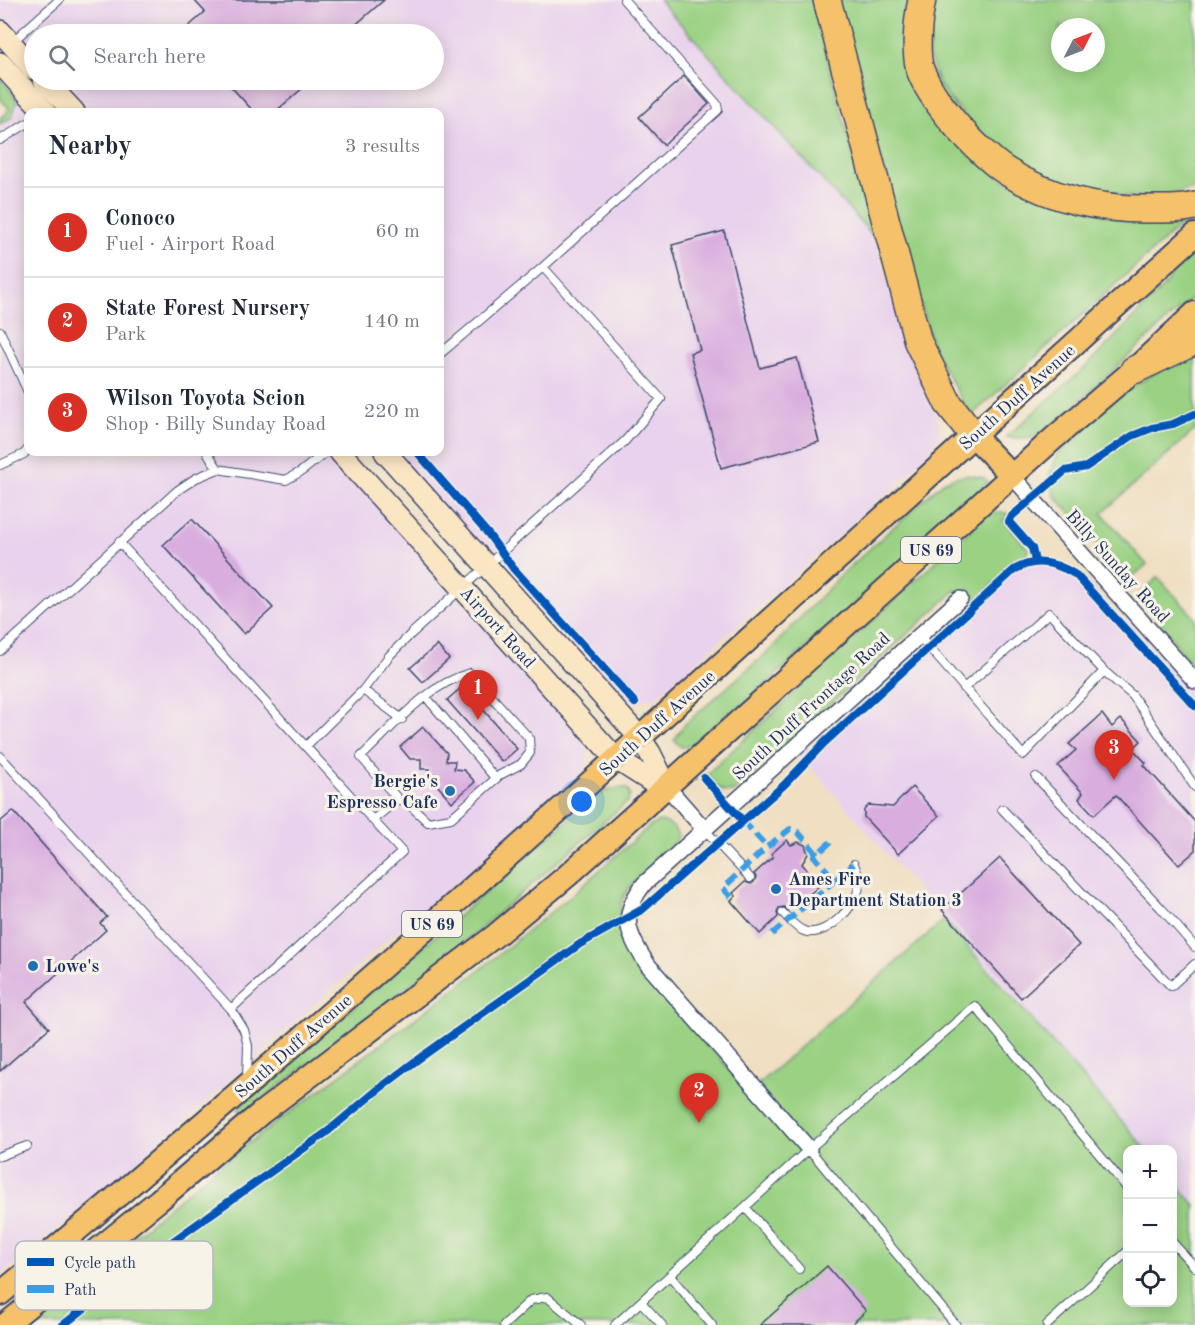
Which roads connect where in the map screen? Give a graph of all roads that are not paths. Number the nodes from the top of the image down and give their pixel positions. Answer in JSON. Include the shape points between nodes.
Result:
{"nodes":[{"id":1,"x":59,"y":0,"type":"edge"},
{"id":2,"x":624,"y":0,"type":"edge"},
{"id":3,"x":827,"y":0,"type":"edge"},
{"id":4,"x":922,"y":0,"type":"edge"},
{"id":5,"x":5,"y":37,"type":"edge"},
{"id":6,"x":24,"y":58,"type":"edge"},
{"id":7,"x":0,"y":63,"type":"edge"},
{"id":8,"x":53,"y":90,"type":"edge"},
{"id":9,"x":34,"y":108,"type":"edge"},
{"id":10,"x":70,"y":108,"type":"edge"},
{"id":11,"x":24,"y":125,"type":"edge"},
{"id":12,"x":0,"y":140,"type":"edge"},
{"id":13,"x":1195,"y":206,"type":"edge"},
{"id":14,"x":1195,"y":235,"type":"edge"},
{"id":15,"x":543,"y":267,"type":"junction"},
{"id":16,"x":1195,"y":313,"type":"edge"},
{"id":17,"x":0,"y":331,"type":"edge"},
{"id":18,"x":1195,"y":341,"type":"edge"},
{"id":19,"x":444,"y":351,"type":"edge"},
{"id":20,"x":1134,"y":370,"type":"junction"},
{"id":21,"x":24,"y":383,"type":"edge"},
{"id":22,"x":974,"y":436,"type":"junction"},
{"id":23,"x":24,"y":454,"type":"edge"},
{"id":24,"x":210,"y":456,"type":"edge"},
{"id":25,"x":321,"y":456,"type":"edge"},
{"id":26,"x":344,"y":456,"type":"edge"},
{"id":27,"x":389,"y":456,"type":"edge"},
{"id":28,"x":0,"y":465,"type":"edge"},
{"id":29,"x":218,"y":469,"type":"junction"},
{"id":30,"x":1012,"y":476,"type":"junction"},
{"id":31,"x":119,"y":542,"type":"junction"},
{"id":32,"x":486,"y":566,"type":"junction"},
{"id":33,"x":462,"y":587,"type":"junction"},
{"id":34,"x":960,"y":599,"type":"dead end"},
{"id":35,"x":918,"y":635,"type":"junction"},
{"id":36,"x":0,"y":651,"type":"edge"},
{"id":37,"x":1104,"y":671,"type":"junction"},
{"id":38,"x":1195,"y":681,"type":"edge"},
{"id":39,"x":964,"y":688,"type":"junction"},
{"id":40,"x":363,"y":690,"type":"junction"},
{"id":41,"x":426,"y":697,"type":"junction"},
{"id":42,"x":402,"y":719,"type":"junction"},
{"id":43,"x":640,"y":738,"type":"junction"},
{"id":44,"x":306,"y":746,"type":"junction"},
{"id":45,"x":0,"y":756,"type":"edge"},
{"id":46,"x":616,"y":759,"type":"junction"},
{"id":47,"x":1036,"y":777,"type":"dead end"},
{"id":48,"x":496,"y":779,"type":"junction"},
{"id":49,"x":667,"y":787,"type":"junction"},
{"id":50,"x":1195,"y":787,"type":"edge"},
{"id":51,"x":398,"y":799,"type":"junction"},
{"id":52,"x":1002,"y":808,"type":"dead end"},
{"id":53,"x":374,"y":820,"type":"junction"},
{"id":54,"x":705,"y":830,"type":"junction"},
{"id":55,"x":854,"y":864,"type":"dead end"},
{"id":56,"x":750,"y":878,"type":"dead end"},
{"id":57,"x":783,"y":913,"type":"dead end"},
{"id":58,"x":1195,"y":947,"type":"edge"},
{"id":59,"x":1195,"y":964,"type":"edge"},
{"id":60,"x":231,"y":1009,"type":"junction"},
{"id":61,"x":247,"y":1086,"type":"junction"},
{"id":62,"x":27,"y":1146,"type":"dead end"},
{"id":63,"x":809,"y":1149,"type":"junction"},
{"id":64,"x":0,"y":1156,"type":"edge"},
{"id":65,"x":1123,"y":1183,"type":"edge"},
{"id":66,"x":745,"y":1207,"type":"junction"},
{"id":67,"x":63,"y":1241,"type":"edge"},
{"id":68,"x":108,"y":1241,"type":"edge"},
{"id":69,"x":1177,"y":1247,"type":"edge"},
{"id":70,"x":1126,"y":1253,"type":"edge"},
{"id":71,"x":1195,"y":1267,"type":"edge"},
{"id":72,"x":799,"y":1269,"type":"dead end"},
{"id":73,"x":670,"y":1276,"type":"junction"},
{"id":74,"x":15,"y":1281,"type":"edge"},
{"id":75,"x":0,"y":1294,"type":"edge"},
{"id":76,"x":641,"y":1302,"type":"junction"},
{"id":77,"x":23,"y":1310,"type":"edge"},
{"id":78,"x":5,"y":1325,"type":"edge"},
{"id":79,"x":504,"y":1325,"type":"edge"},
{"id":80,"x":581,"y":1325,"type":"edge"},
{"id":81,"x":615,"y":1325,"type":"edge"},
{"id":82,"x":662,"y":1325,"type":"edge"},
{"id":83,"x":712,"y":1325,"type":"edge"},
{"id":84,"x":956,"y":1325,"type":"edge"},
{"id":85,"x":1047,"y":1325,"type":"edge"}],
"edges":[{"from":1,"to":5,"type":"lane"},
{"from":2,"to":15,"type":"lane","via":[[718,108]]},
{"from":3,"to":22,"type":"highway","via":[[918,342],[948,403]]},
{"from":4,"to":13,"type":"highway","via":[[917,32],[920,70],[938,103],[963,133],[1004,170],[1040,190],[1101,206],[1133,210]]},
{"from":5,"to":6,"type":"main road"},
{"from":7,"to":9,"type":"main road"},
{"from":8,"to":10,"type":"main road"},
{"from":11,"to":12,"type":"lane"},
{"from":14,"to":22,"type":"main road","name":"South Duff Avenue","number":"US 69"},
{"from":15,"to":19,"type":"lane"},
{"from":15,"to":32,"type":"lane","via":[[661,399],[625,441]]},
{"from":16,"to":20,"type":"main road","name":"South Duff Avenue","number":"US 69"},
{"from":17,"to":21,"type":"lane"},
{"from":18,"to":20,"type":"highway"},
{"from":20,"to":30,"type":"main road","name":"South Duff Avenue","number":"US 69"},
{"from":22,"to":30,"type":"main road"},
{"from":22,"to":43,"type":"main road","name":"South Duff Avenue","number":"US 69"},
{"from":23,"to":28,"type":"lane"},
{"from":24,"to":29,"type":"lane"},
{"from":25,"to":29,"type":"lane","via":[[286,480]]},
{"from":26,"to":33,"type":"main road","name":"Airport Road"},
{"from":27,"to":32,"type":"main road","name":"Airport Road"},
{"from":29,"to":31,"type":"lane","via":[[178,490]]},
{"from":30,"to":38,"type":"street","name":"Billy Sunday Road"},
{"from":30,"to":49,"type":"main road","name":"South Duff Avenue","number":"US 69"},
{"from":31,"to":36,"type":"lane"},
{"from":31,"to":44,"type":"lane"},
{"from":32,"to":33,"type":"lane"},
{"from":32,"to":43,"type":"main road","name":"Airport Road"},
{"from":33,"to":40,"type":"lane","via":[[389,656]]},
{"from":33,"to":46,"type":"main road","name":"Airport Road"},
{"from":34,"to":35,"type":"street","name":"South Duff Frontage Road"},
{"from":35,"to":39,"type":"lane"},
{"from":35,"to":54,"type":"street","name":"South Duff Frontage Road"},
{"from":37,"to":39,"type":"lane","via":[[1049,613]]},
{"from":37,"to":39,"type":"lane","via":[[1023,755]]},
{"from":37,"to":50,"type":"lane","via":[[1133,696]]},
{"from":40,"to":42,"type":"lane"},
{"from":40,"to":44,"type":"lane"},
{"from":41,"to":42,"type":"lane"},
{"from":41,"to":48,"type":"lane"},
{"from":41,"to":48,"type":"lane","via":[[457,677],[470,674],[529,738],[530,753],[526,758]]},
{"from":42,"to":51,"type":"lane","via":[[362,757]]},
{"from":43,"to":46,"type":"main road","name":"South Duff Avenue","number":"US 69"},
{"from":43,"to":49,"type":"main road","name":"Airport Road"},
{"from":44,"to":53,"type":"lane"},
{"from":45,"to":60,"type":"lane"},
{"from":46,"to":49,"type":"main road","name":"Airport Road"},
{"from":46,"to":61,"type":"main road","name":"South Duff Avenue","number":"US 69"},
{"from":47,"to":58,"type":"lane"},
{"from":48,"to":51,"type":"lane","via":[[451,818],[428,822]]},
{"from":49,"to":54,"type":"street","name":"Airport Road"},
{"from":49,"to":68,"type":"main road","name":"South Duff Avenue","number":"US 69","via":[[496,935],[261,1113]]},
{"from":51,"to":53,"type":"lane"},
{"from":52,"to":59,"type":"lane","via":[[1171,986]]},
{"from":53,"to":60,"type":"lane","via":[[402,852]]},
{"from":54,"to":56,"type":"lane"},
{"from":54,"to":63,"type":"street","name":"South Duff Frontage Road","via":[[636,894],[627,919],[631,938],[648,964]]},
{"from":55,"to":57,"type":"lane","via":[[860,885],[854,901],[843,916],[821,932],[802,931]]},
{"from":60,"to":61,"type":"lane","via":[[244,1030],[248,1046]]},
{"from":61,"to":67,"type":"main road","name":"South Duff Avenue","number":"US 69"},
{"from":62,"to":64,"type":"lane"},
{"from":63,"to":65,"type":"lane","via":[[975,1006]]},
{"from":63,"to":66,"type":"lane"},
{"from":63,"to":84,"type":"lane"},
{"from":66,"to":72,"type":"lane"},
{"from":66,"to":73,"type":"lane"},
{"from":69,"to":71,"type":"lane"},
{"from":70,"to":85,"type":"lane"},
{"from":73,"to":76,"type":"lane"},
{"from":73,"to":83,"type":"lane"},
{"from":74,"to":75,"type":"main road","name":"South Duff Avenue","number":"US 69"},
{"from":76,"to":81,"type":"lane"},
{"from":76,"to":82,"type":"lane"},
{"from":77,"to":78,"type":"main road","name":"South Duff Avenue","number":"US 69"},
{"from":79,"to":80,"type":"lane","via":[[531,1300],[547,1297]]}]}
